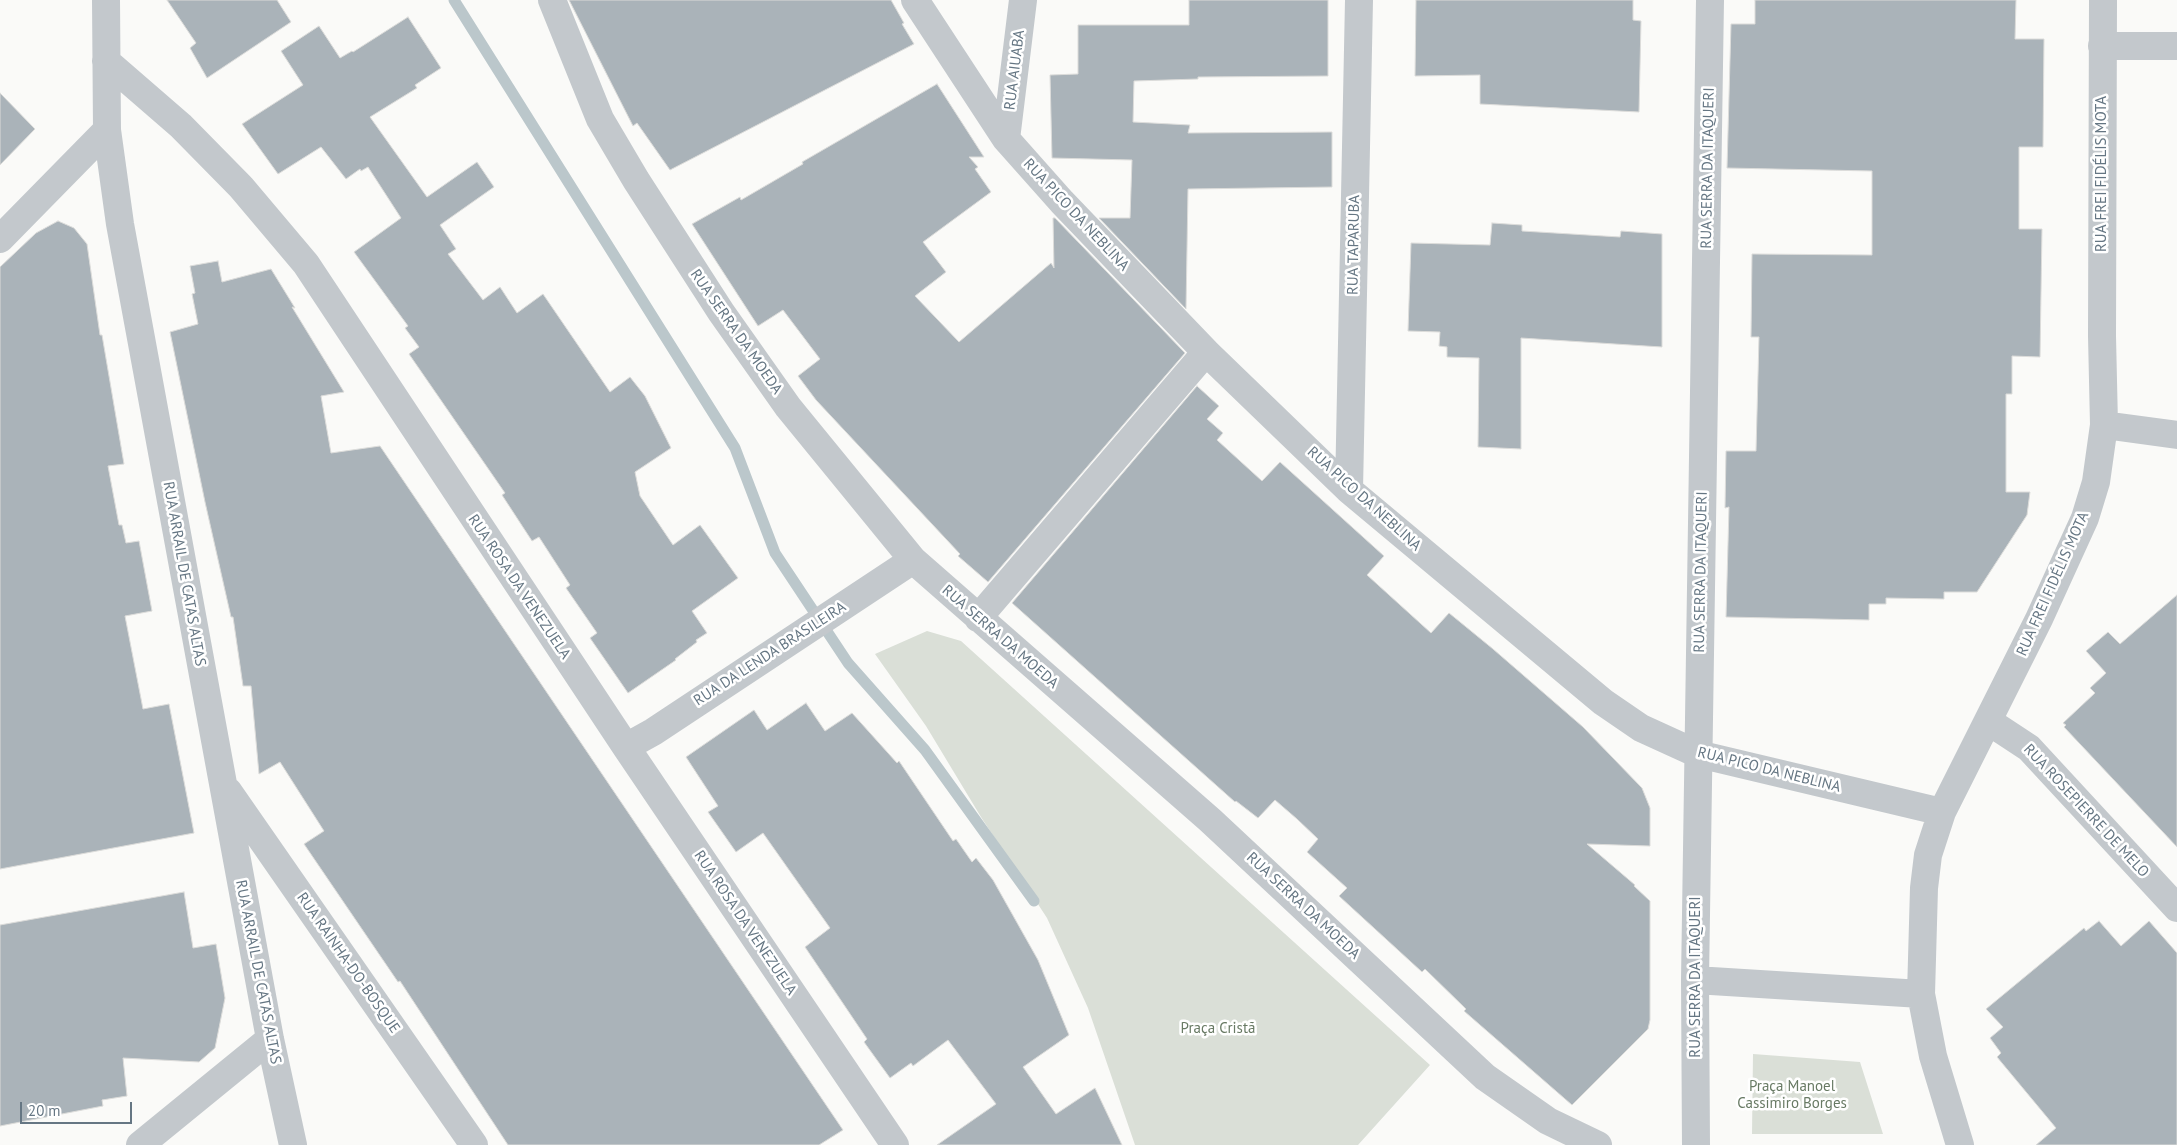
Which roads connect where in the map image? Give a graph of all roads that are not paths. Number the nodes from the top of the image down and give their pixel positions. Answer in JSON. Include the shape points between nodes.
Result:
{"nodes":[{"id":1,"x":106,"y":0,"type":"edge"},
{"id":2,"x":552,"y":0,"type":"edge"},
{"id":3,"x":915,"y":0,"type":"edge"},
{"id":4,"x":1023,"y":0,"type":"edge"},
{"id":5,"x":1359,"y":0,"type":"edge"},
{"id":6,"x":1710,"y":0,"type":"edge"},
{"id":7,"x":2102,"y":0,"type":"edge"},
{"id":8,"x":2102,"y":46,"type":"junction"},
{"id":9,"x":2177,"y":46,"type":"edge"},
{"id":10,"x":106,"y":61,"type":"junction"},
{"id":11,"x":107,"y":130,"type":"junction"},
{"id":12,"x":1006,"y":139,"type":"junction"},
{"id":13,"x":0,"y":239,"type":"edge"},
{"id":14,"x":1206,"y":352,"type":"junction"},
{"id":15,"x":2104,"y":425,"type":"junction"},
{"id":16,"x":2177,"y":435,"type":"edge"},
{"id":17,"x":1349,"y":490,"type":"junction"},
{"id":18,"x":913,"y":560,"type":"junction"},
{"id":19,"x":978,"y":618,"type":"junction"},
{"id":20,"x":1988,"y":721,"type":"junction"},
{"id":21,"x":626,"y":747,"type":"junction"},
{"id":22,"x":1698,"y":754,"type":"junction"},
{"id":23,"x":222,"y":783,"type":"junction"},
{"id":24,"x":1942,"y":812,"type":"junction"},
{"id":25,"x":2177,"y":908,"type":"edge"},
{"id":26,"x":1695,"y":980,"type":"junction"},
{"id":27,"x":1921,"y":994,"type":"junction"},
{"id":28,"x":270,"y":1039,"type":"junction"},
{"id":29,"x":140,"y":1145,"type":"edge"},
{"id":30,"x":293,"y":1145,"type":"edge"},
{"id":31,"x":474,"y":1145,"type":"edge"},
{"id":32,"x":895,"y":1145,"type":"edge"},
{"id":33,"x":1598,"y":1145,"type":"edge"},
{"id":34,"x":1696,"y":1145,"type":"edge"},
{"id":35,"x":1960,"y":1145,"type":"edge"}],
"edges":[{"from":1,"to":10,"type":"street","name":"RUA ARRAIL DE CATAS ALTAS"},
{"from":2,"to":18,"type":"street","name":"RUA SERRA DA MOEDA","via":[[600,120],[699,279],[788,407]]},
{"from":3,"to":12,"type":"street","name":"RUA PICO DA NEBLINA"},
{"from":4,"to":12,"type":"street","name":"RUA AIUABA"},
{"from":5,"to":17,"type":"street","name":"RUA TAPARUBA"},
{"from":6,"to":22,"type":"street","name":"RUA SERRA DA ITAQUERI"},
{"from":7,"to":8,"type":"street","name":"RUA FREI FIDÉLIS MOTA"},
{"from":8,"to":9,"type":"street"},
{"from":8,"to":15,"type":"street","name":"RUA FREI FIDÉLIS MOTA"},
{"from":10,"to":11,"type":"street","name":"RUA ARRAIL DE CATAS ALTAS"},
{"from":10,"to":21,"type":"street","name":"RUA ROSA DA VENEZUELA","via":[[181,126],[241,187],[306,264]]},
{"from":11,"to":13,"type":"street"},
{"from":11,"to":23,"type":"street","name":"RUA ARRAIL DE CATAS ALTAS","via":[[120,224]]},
{"from":12,"to":14,"type":"street","name":"RUA PICO DA NEBLINA"},
{"from":14,"to":17,"type":"street","name":"RUA PICO DA NEBLINA"},
{"from":14,"to":19,"type":"street"},
{"from":15,"to":16,"type":"street"},
{"from":15,"to":20,"type":"street","name":"RUA FREI FIDÉLIS MOTA","via":[[2096,482],[2085,518]]},
{"from":17,"to":22,"type":"street","name":"RUA PICO DA NEBLINA","via":[[1603,702],[1641,728]]},
{"from":18,"to":19,"type":"street","name":"RUA SERRA DA MOEDA"},
{"from":18,"to":21,"type":"street","name":"RUA DA LENDA BRASILEIRA"},
{"from":19,"to":33,"type":"street","name":"RUA SERRA DA MOEDA","via":[[1210,820],[1485,1077],[1548,1121]]},
{"from":20,"to":24,"type":"street","name":"RUA FREI FIDÉLIS MOTA"},
{"from":20,"to":25,"type":"street","name":"RUA ROSEPIERRE DE MELO","via":[[2030,748]]},
{"from":21,"to":32,"type":"street","name":"RUA ROSA DA VENEZUELA"},
{"from":22,"to":24,"type":"street","name":"RUA PICO DA NEBLINA"},
{"from":22,"to":26,"type":"street","name":"RUA SERRA DA ITAQUERI"},
{"from":23,"to":28,"type":"street","name":"RUA ARRAIL DE CATAS ALTAS"},
{"from":23,"to":31,"type":"street","name":"RUA RAINHA-DO-BOSQUE"},
{"from":24,"to":27,"type":"street","name":"RUA FREI FIDÉLIS MOTA","via":[[1928,855],[1924,888]]},
{"from":26,"to":27,"type":"street"},
{"from":26,"to":34,"type":"street","name":"RUA SERRA DA ITAQUERI"},
{"from":27,"to":35,"type":"street","name":"RUA FREI FIDÉLIS MOTA","via":[[1933,1056]]},
{"from":28,"to":29,"type":"street"},
{"from":28,"to":30,"type":"street","name":"RUA ARRAIL DE CATAS ALTAS"}]}
